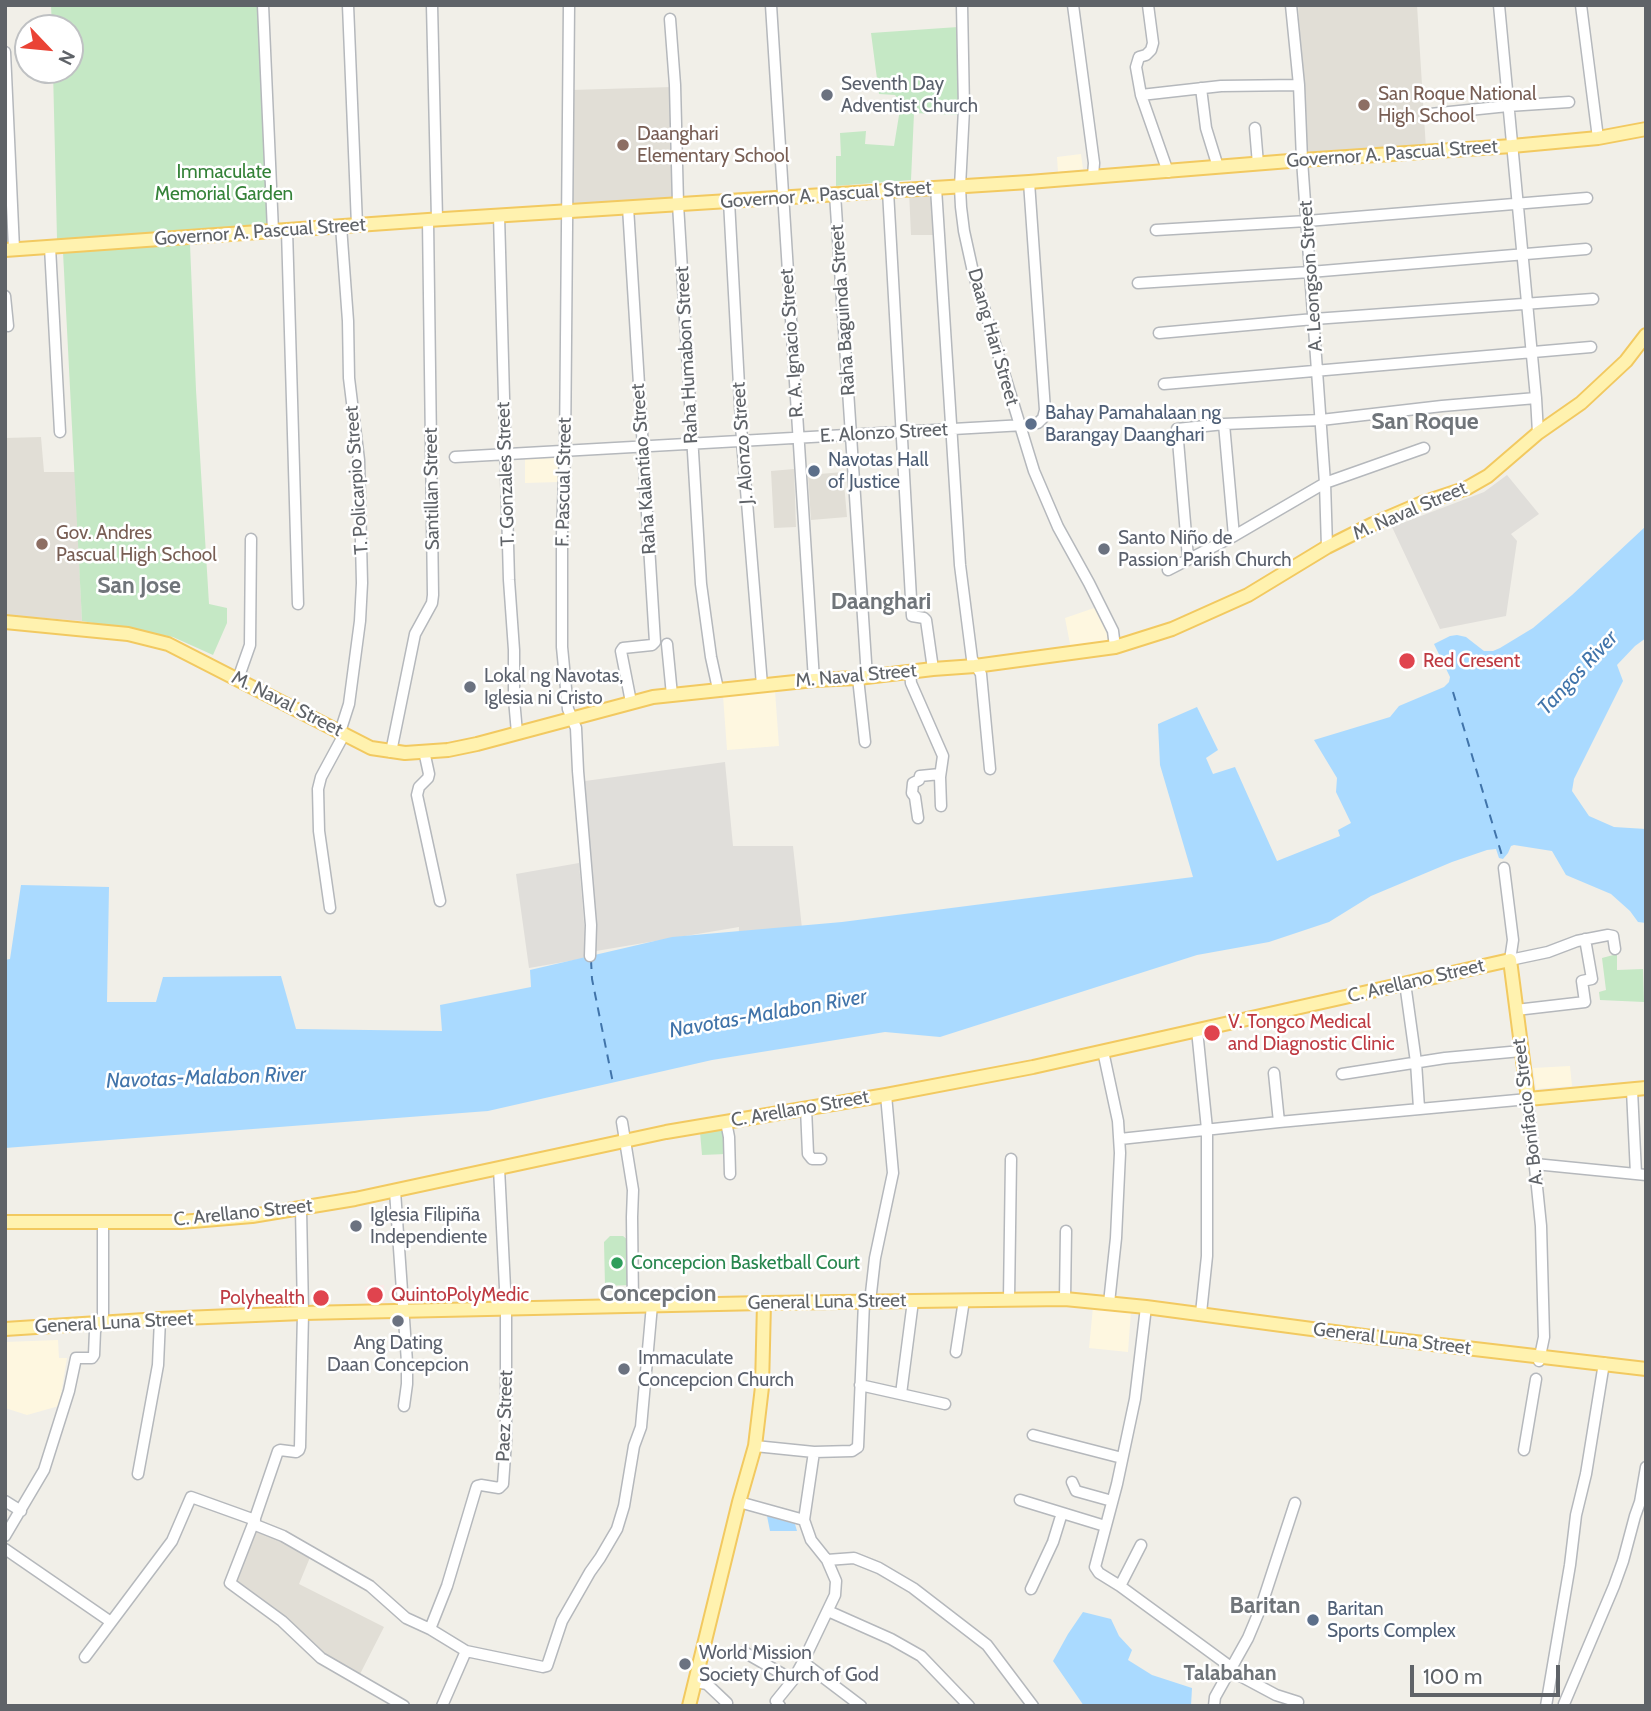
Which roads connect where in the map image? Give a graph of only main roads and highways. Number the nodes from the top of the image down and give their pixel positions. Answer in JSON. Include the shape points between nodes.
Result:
{"nodes":[{"id":1,"x":1646,"y":128,"type":"edge"},
{"id":2,"x":9,"y":249,"type":"edge"},
{"id":3,"x":1646,"y":335,"type":"edge"},
{"id":4,"x":5,"y":622,"type":"edge"},
{"id":5,"x":1510,"y":960,"type":"joint"},
{"id":6,"x":1639,"y":1089,"type":"edge"},
{"id":7,"x":5,"y":1222,"type":"edge"},
{"id":8,"x":764,"y":1303,"type":"junction"},
{"id":9,"x":5,"y":1329,"type":"edge"},
{"id":10,"x":1646,"y":1369,"type":"edge"},
{"id":11,"x":690,"y":1706,"type":"edge"}],
"edges":[{"from":1,"to":2,"type":"main road","name":"Governor A. Pascual Street","via":[[1598,138],[1512,146],[1168,172]]},
{"from":3,"to":4,"type":"main road","name":"M. Naval Street","via":[[1626,361],[1581,403],[1488,476],[1373,524],[1248,595],[1115,648],[672,695],[448,750],[391,752],[371,748],[168,644],[99,631]]},
{"from":5,"to":6,"type":"main road","name":"A. Bonifacio Street","via":[[1528,1099]]},
{"from":5,"to":7,"type":"main road","name":"C. Arellano Street","via":[[1033,1067],[626,1141],[301,1208],[181,1222]]},
{"from":8,"to":9,"type":"main road","name":"General Luna Street","via":[[303,1313]]},
{"from":8,"to":10,"type":"main road","name":"General Luna Street","via":[[1065,1299]]},
{"from":8,"to":11,"type":"main road","via":[[755,1446]]}]}
